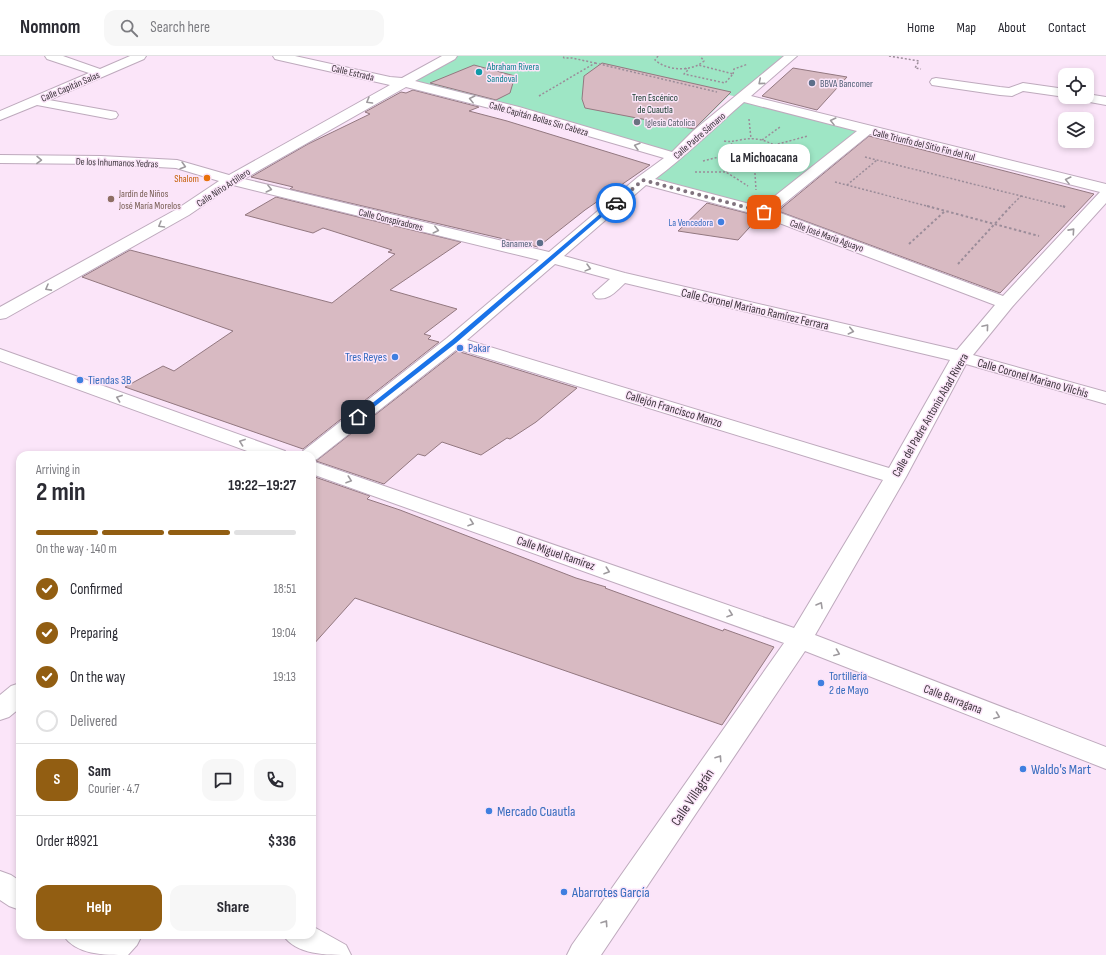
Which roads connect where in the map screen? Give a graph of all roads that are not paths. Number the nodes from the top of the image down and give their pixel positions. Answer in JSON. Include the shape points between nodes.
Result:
{"nodes":[{"id":1,"x":51,"y":56,"type":"edge"},
{"id":2,"x":140,"y":56,"type":"edge"},
{"id":3,"x":279,"y":56,"type":"edge"},
{"id":4,"x":451,"y":56,"type":"edge"},
{"id":5,"x":790,"y":56,"type":"edge"},
{"id":6,"x":101,"y":73,"type":"junction"},
{"id":7,"x":403,"y":82,"type":"junction"},
{"id":8,"x":936,"y":82,"type":"road end"},
{"id":9,"x":1058,"y":93,"type":"edge"},
{"id":10,"x":742,"y":98,"type":"junction"},
{"id":11,"x":1094,"y":99,"type":"edge"},
{"id":12,"x":36,"y":101,"type":"junction"},
{"id":13,"x":1106,"y":101,"type":"edge"},
{"id":14,"x":111,"y":115,"type":"dead end"},
{"id":15,"x":0,"y":116,"type":"edge"},
{"id":16,"x":866,"y":130,"type":"junction"},
{"id":17,"x":675,"y":157,"type":"junction"},
{"id":18,"x":0,"y":159,"type":"edge"},
{"id":19,"x":231,"y":180,"type":"junction"},
{"id":20,"x":643,"y":180,"type":"junction"},
{"id":21,"x":1106,"y":189,"type":"edge"},
{"id":22,"x":1106,"y":194,"type":"edge"},
{"id":23,"x":764,"y":212,"type":"junction"},
{"id":24,"x":551,"y":258,"type":"junction"},
{"id":25,"x":622,"y":277,"type":"junction"},
{"id":26,"x":602,"y":294,"type":"dead end"},
{"id":27,"x":1006,"y":303,"type":"junction"},
{"id":28,"x":0,"y":314,"type":"edge"},
{"id":29,"x":454,"y":342,"type":"junction"},
{"id":30,"x":0,"y":355,"type":"edge"},
{"id":31,"x":961,"y":357,"type":"junction"},
{"id":32,"x":1106,"y":398,"type":"edge"},
{"id":33,"x":267,"y":451,"type":"edge"},
{"id":34,"x":315,"y":451,"type":"edge"},
{"id":35,"x":316,"y":468,"type":"edge"},
{"id":36,"x":895,"y":477,"type":"junction"},
{"id":37,"x":800,"y":639,"type":"junction"},
{"id":38,"x":16,"y":697,"type":"edge"},
{"id":39,"x":0,"y":710,"type":"edge"},
{"id":40,"x":1106,"y":758,"type":"edge"},
{"id":41,"x":0,"y":884,"type":"edge"},
{"id":42,"x":16,"y":894,"type":"edge"},
{"id":43,"x":85,"y":939,"type":"edge"},
{"id":44,"x":122,"y":939,"type":"edge"},
{"id":45,"x":306,"y":939,"type":"edge"},
{"id":46,"x":334,"y":955,"type":"edge"},
{"id":47,"x":583,"y":955,"type":"edge"}],
"edges":[{"from":1,"to":6,"type":"street"},
{"from":2,"to":6,"type":"street","name":"Calle Capitán Salas"},
{"from":3,"to":7,"type":"street","name":"Calle Estrada"},
{"from":4,"to":7,"type":"street","name":"Calle Niño Artillero"},
{"from":5,"to":10,"type":"street","name":"Calle Padre Sámano","one_way":true},
{"from":6,"to":12,"type":"street","name":"Calle Capitán Salas"},
{"from":17,"to":7,"type":"street","name":"Calle Capitán Bollas Sin Cabeza","one_way":true,"via":[[514,110]]},
{"from":7,"to":19,"type":"street","name":"Calle Niño Artillero","one_way":true},
{"from":8,"to":9,"type":"street","via":[[1000,91],[1012,92],[1023,87]]},
{"from":16,"to":10,"type":"street","name":"Calle Triunfo del Sitio Fin del Rul","one_way":true},
{"from":10,"to":17,"type":"street","name":"Calle Padre Sámano","via":[[698,134]]},
{"from":11,"to":13,"type":"street"},
{"from":12,"to":14,"type":"street"},
{"from":12,"to":15,"type":"street","name":"Calle Capitán Salas"},
{"from":21,"to":16,"type":"street","name":"Calle Triunfo del Sitio Fin del Rul","one_way":true},
{"from":16,"to":23,"type":"street"},
{"from":17,"to":20,"type":"street","name":"Calle Padre Sámano"},
{"from":18,"to":19,"type":"street","name":"De los Inhumanos Yedras","one_way":true,"via":[[177,164]]},
{"from":19,"to":24,"type":"street","name":"Calle Conspiradores","one_way":true},
{"from":19,"to":28,"type":"street","name":"Calle Niño Artillero","one_way":true,"via":[[183,212]]},
{"from":20,"to":23,"type":"street","name":"Calle José María Aguayo"},
{"from":20,"to":24,"type":"street","name":"Calle Padre Sámano"},
{"from":27,"to":22,"type":"street","name":"Calle del Padre Antonio Abad Rivera","one_way":true},
{"from":23,"to":27,"type":"street","name":"Calle José María Aguayo"},
{"from":24,"to":25,"type":"street","name":"Calle Coronel Mariano Ramírez Ferrara","one_way":true},
{"from":24,"to":29,"type":"street","name":"Calle Padre Sámano"},
{"from":25,"to":26,"type":"street"},
{"from":25,"to":31,"type":"street","name":"Calle Coronel Mariano Ramírez Ferrara","one_way":true},
{"from":31,"to":27,"type":"street","name":"Calle del Padre Antonio Abad Rivera","one_way":true},
{"from":29,"to":34,"type":"street","name":"Calle Padre Sámano"},
{"from":29,"to":36,"type":"street","name":"Callejón Francisco Manzo"},
{"from":33,"to":30,"type":"street","one_way":true},
{"from":31,"to":32,"type":"street","name":"Calle Coronel Mariano Vilchis"},
{"from":31,"to":36,"type":"street","name":"Calle del Padre Antonio Abad Rivera"},
{"from":35,"to":37,"type":"street","name":"Calle Miguel Ramírez","one_way":true},
{"from":37,"to":36,"type":"street","name":"Calle del Padre Antonio Abad Rivera","one_way":true},
{"from":37,"to":40,"type":"street","name":"Calle Barragana","one_way":true},
{"from":47,"to":37,"type":"street","name":"Calle Villagrán","one_way":true},
{"from":38,"to":39,"type":"street"},
{"from":41,"to":42,"type":"street"},
{"from":43,"to":44,"type":"street","via":[[109,954]]},
{"from":45,"to":46,"type":"street"}]}
